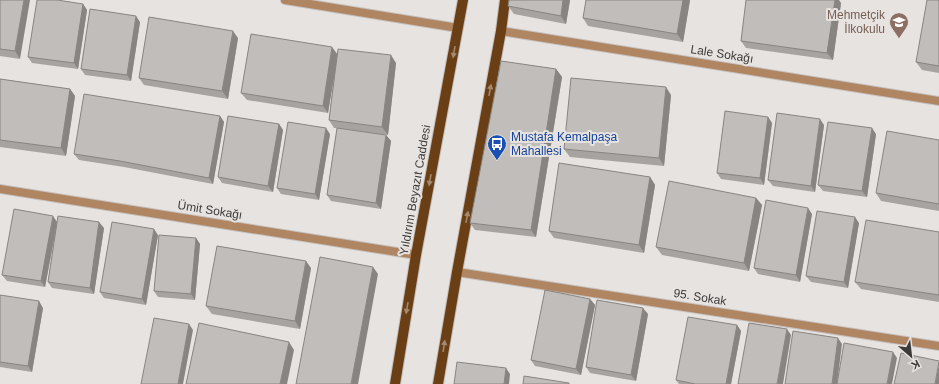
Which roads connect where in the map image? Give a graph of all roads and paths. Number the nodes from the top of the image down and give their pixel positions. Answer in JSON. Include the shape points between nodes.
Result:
{"nodes":[{"id":1,"x":285,"y":0,"type":"edge"},
{"id":2,"x":463,"y":0,"type":"edge"},
{"id":3,"x":505,"y":0,"type":"edge"},
{"id":4,"x":458,"y":28,"type":"junction"},
{"id":5,"x":501,"y":31,"type":"junction"},
{"id":6,"x":939,"y":102,"type":"edge"},
{"id":7,"x":0,"y":189,"type":"edge"},
{"id":8,"x":416,"y":255,"type":"junction"},
{"id":9,"x":457,"y":272,"type":"junction"},
{"id":10,"x":939,"y":346,"type":"edge"},
{"id":11,"x":394,"y":384,"type":"edge"},
{"id":12,"x":438,"y":384,"type":"edge"}],
"edges":[{"from":1,"to":4,"type":"street"},
{"from":2,"to":4,"type":"main road","name":"Yıldırım Beyazıt Caddesi"},
{"from":3,"to":5,"type":"main road"},
{"from":4,"to":8,"type":"main road","name":"Yıldırım Beyazıt Caddesi","one_way":true},
{"from":5,"to":6,"type":"street","name":"Lale Sokağı"},
{"from":9,"to":5,"type":"main road","one_way":true},
{"from":7,"to":8,"type":"street","name":"Ümit Sokağı"},
{"from":8,"to":11,"type":"main road","name":"Yıldırım Beyazıt Caddesi","one_way":true},
{"from":9,"to":10,"type":"street","name":"95. Sokak"},
{"from":12,"to":9,"type":"main road","one_way":true}]}
